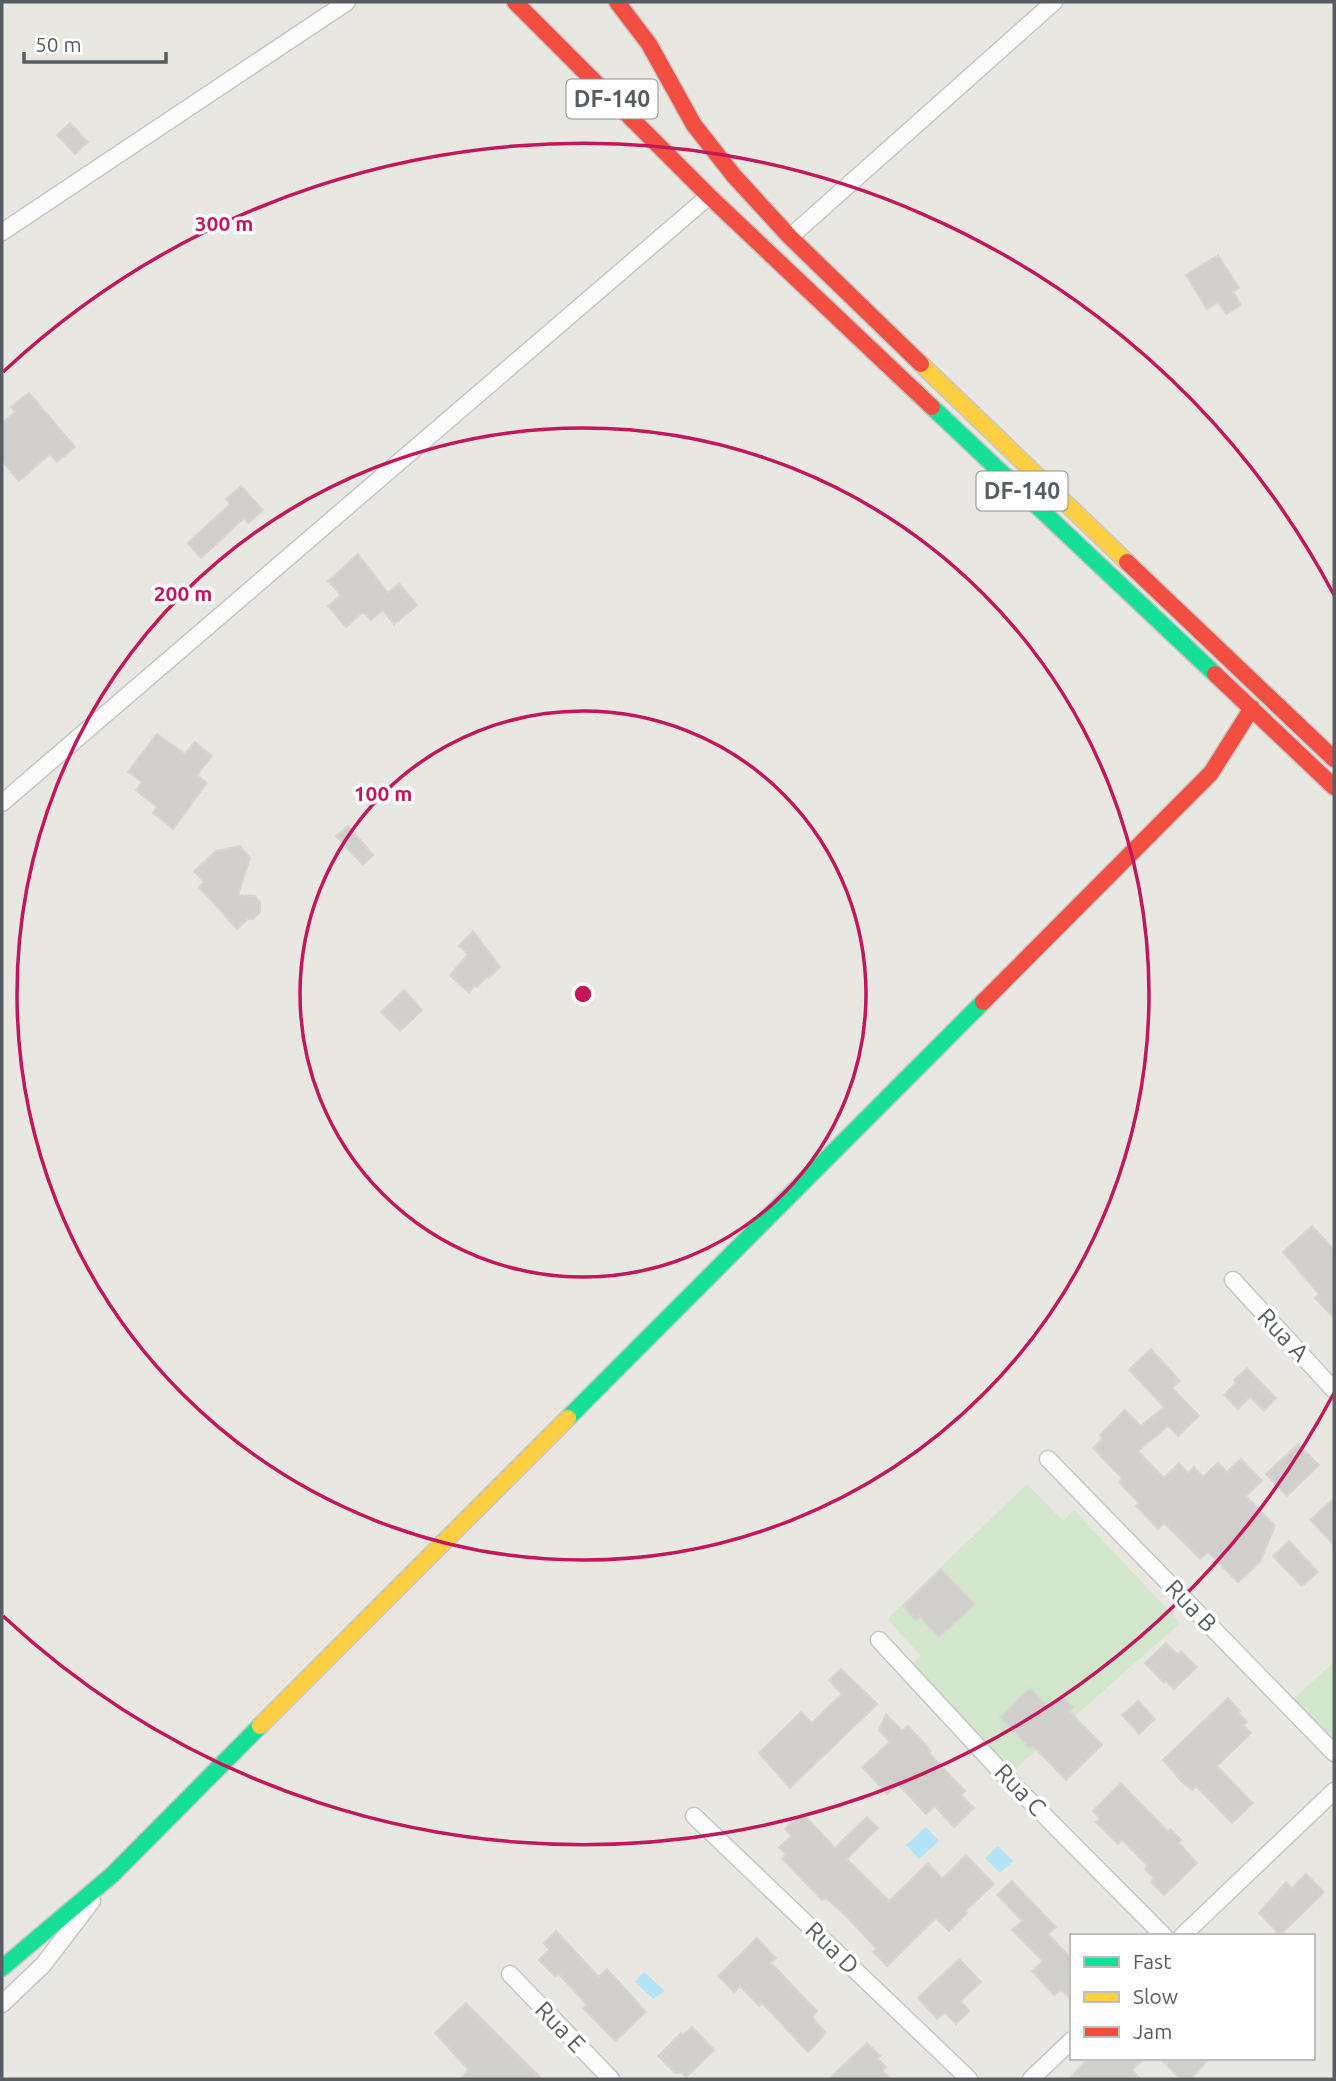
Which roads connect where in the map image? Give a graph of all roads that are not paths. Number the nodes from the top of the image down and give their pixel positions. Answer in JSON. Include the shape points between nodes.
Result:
{"nodes":[{"id":1,"x":347,"y":2,"type":"edge"},
{"id":2,"x":514,"y":2,"type":"edge"},
{"id":3,"x":617,"y":2,"type":"edge"},
{"id":4,"x":1054,"y":2,"type":"edge"},
{"id":5,"x":709,"y":196,"type":"junction"},
{"id":6,"x":2,"y":232,"type":"edge"},
{"id":7,"x":790,"y":237,"type":"junction"},
{"id":8,"x":1252,"y":708,"type":"junction"},
{"id":9,"x":1334,"y":759,"type":"edge"},
{"id":10,"x":1334,"y":787,"type":"edge"},
{"id":11,"x":2,"y":803,"type":"edge"},
{"id":12,"x":1233,"y":1280,"type":"dead end"},
{"id":13,"x":1334,"y":1390,"type":"edge"},
{"id":14,"x":1048,"y":1459,"type":"dead end"},
{"id":15,"x":879,"y":1640,"type":"dead end"},
{"id":16,"x":1334,"y":1753,"type":"edge"},
{"id":17,"x":1334,"y":1791,"type":"edge"},
{"id":18,"x":694,"y":1816,"type":"dead end"},
{"id":19,"x":113,"y":1875,"type":"junction"},
{"id":20,"x":1162,"y":1934,"type":"edge"},
{"id":21,"x":1184,"y":1934,"type":"edge"},
{"id":22,"x":3,"y":1966,"type":"edge"},
{"id":23,"x":509,"y":1974,"type":"dead end"},
{"id":24,"x":2,"y":2004,"type":"edge"},
{"id":25,"x":1070,"y":2042,"type":"edge"},
{"id":26,"x":611,"y":2079,"type":"edge"},
{"id":27,"x":970,"y":2079,"type":"edge"},
{"id":28,"x":1031,"y":2079,"type":"edge"}],
"edges":[{"from":1,"to":6,"type":"street"},
{"from":2,"to":5,"type":"main road","number":"DF-140"},
{"from":3,"to":7,"type":"main road","number":"DF-140","via":[[649,44],[694,125]]},
{"from":4,"to":7,"type":"street"},
{"from":5,"to":8,"type":"main road","number":"DF-140"},
{"from":5,"to":11,"type":"street"},
{"from":7,"to":9,"type":"main road","number":"DF-140"},
{"from":8,"to":10,"type":"main road","number":"DF-140"},
{"from":8,"to":19,"type":"main road","via":[[1211,773]]},
{"from":12,"to":13,"type":"street","name":"Rua A"},
{"from":14,"to":16,"type":"street","name":"Rua B"},
{"from":15,"to":20,"type":"street","name":"Rua C","via":[[1006,1777]]},
{"from":17,"to":21,"type":"street"},
{"from":18,"to":27,"type":"street","name":"Rua D"},
{"from":19,"to":22,"type":"main road"},
{"from":19,"to":24,"type":"street","via":[[43,1965]]},
{"from":23,"to":26,"type":"street","name":"Rua E"},
{"from":25,"to":28,"type":"street"}]}
